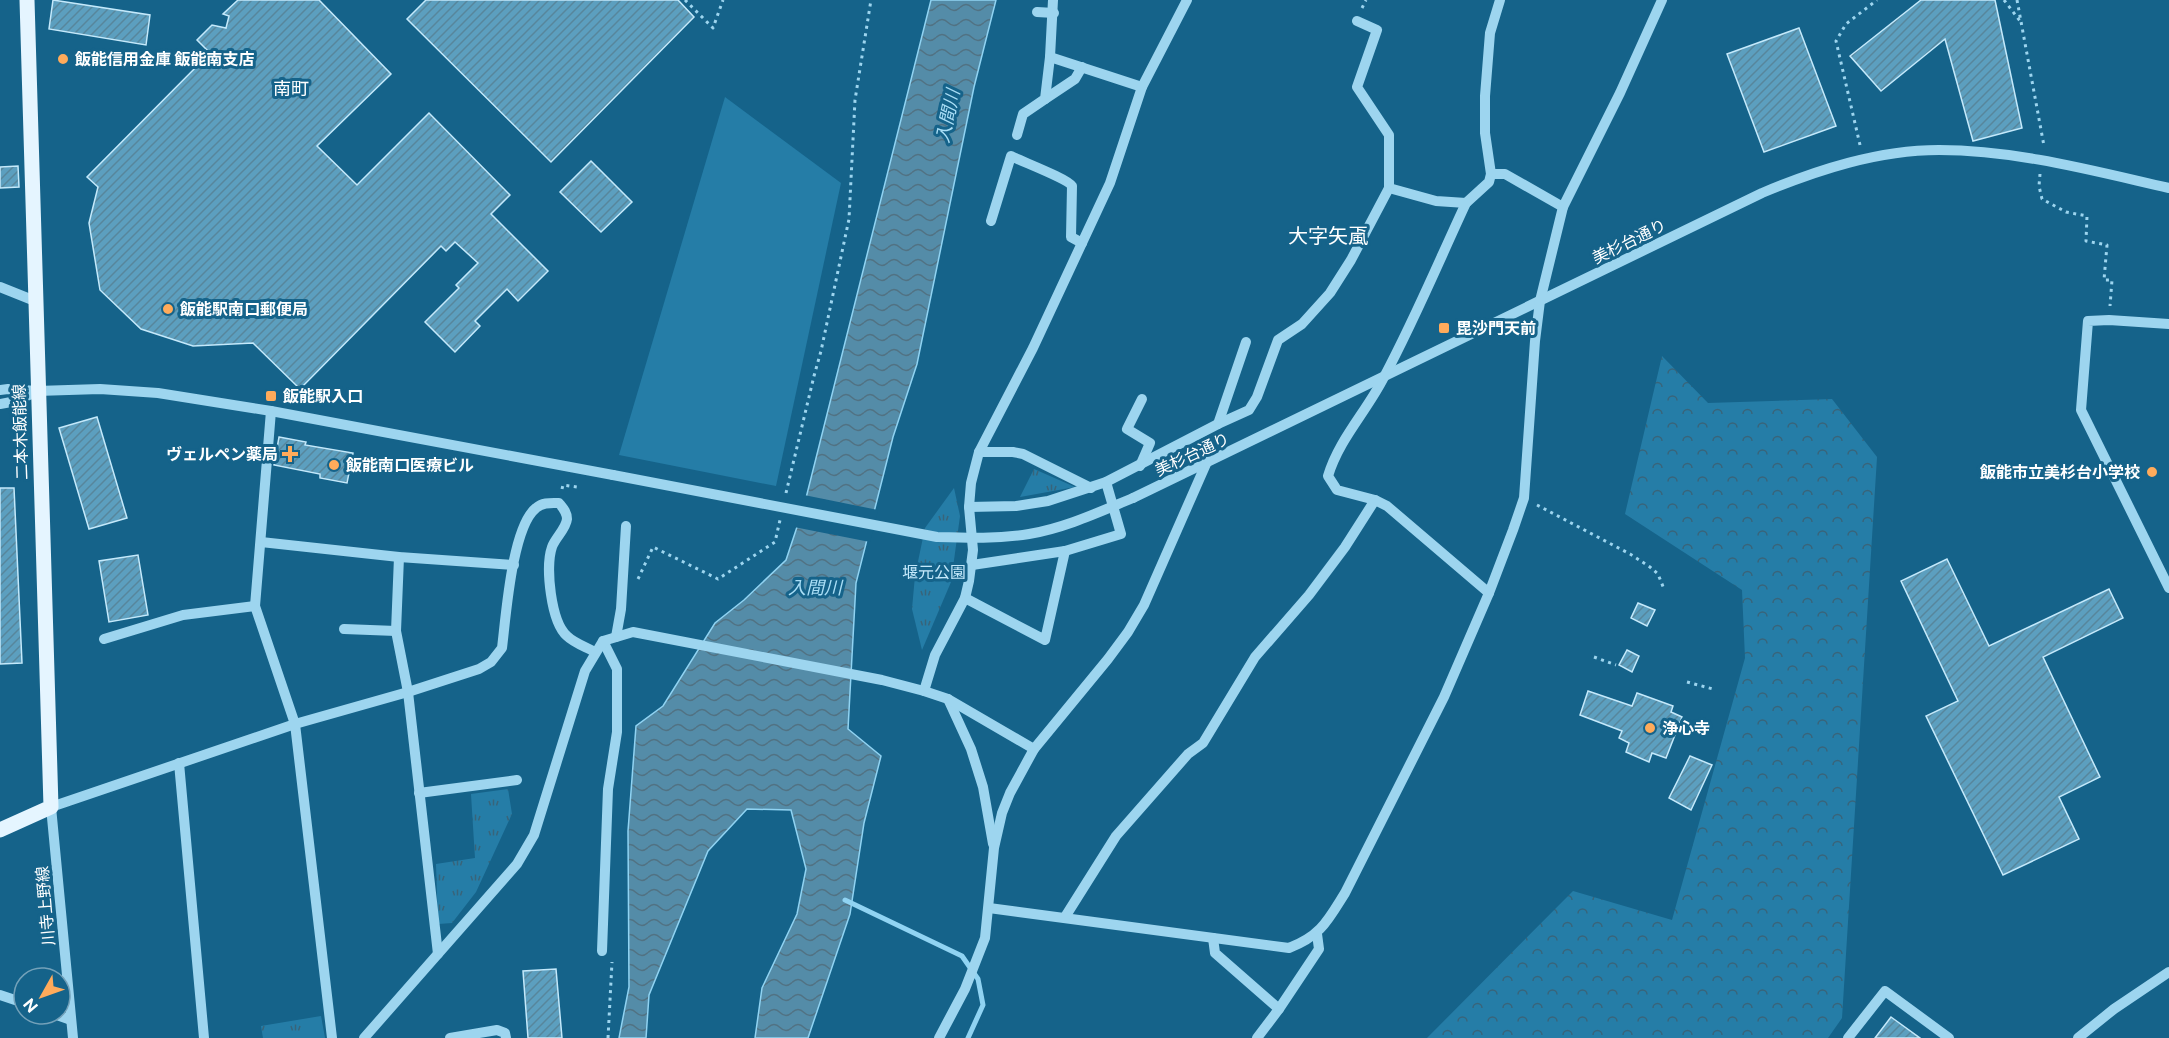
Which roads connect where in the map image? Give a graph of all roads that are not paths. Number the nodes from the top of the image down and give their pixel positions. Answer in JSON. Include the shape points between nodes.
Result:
{"nodes":[{"id":1,"x":27,"y":0,"type":"edge"},
{"id":2,"x":1053,"y":0,"type":"edge"},
{"id":3,"x":1187,"y":0,"type":"edge"},
{"id":4,"x":1500,"y":0,"type":"edge"},
{"id":5,"x":1662,"y":0,"type":"edge"},
{"id":6,"x":1037,"y":12,"type":"dead end"},
{"id":7,"x":1054,"y":13,"type":"junction"},
{"id":8,"x":1357,"y":21,"type":"dead end"},
{"id":9,"x":1050,"y":57,"type":"junction"},
{"id":10,"x":1082,"y":67,"type":"junction"},
{"id":11,"x":1142,"y":87,"type":"junction"},
{"id":12,"x":1045,"y":99,"type":"junction"},
{"id":13,"x":1017,"y":135,"type":"dead end"},
{"id":14,"x":1491,"y":174,"type":"junction"},
{"id":15,"x":1389,"y":188,"type":"junction"},
{"id":16,"x":2169,"y":188,"type":"edge"},
{"id":17,"x":1466,"y":203,"type":"junction"},
{"id":18,"x":1563,"y":207,"type":"junction"},
{"id":19,"x":991,"y":221,"type":"dead end"},
{"id":20,"x":1083,"y":243,"type":"junction"},
{"id":21,"x":0,"y":287,"type":"edge"},
{"id":22,"x":35,"y":301,"type":"junction"},
{"id":23,"x":1540,"y":301,"type":"junction"},
{"id":24,"x":2169,"y":324,"type":"edge"},
{"id":25,"x":1246,"y":342,"type":"dead end"},
{"id":26,"x":1384,"y":378,"type":"junction"},
{"id":27,"x":0,"y":390,"type":"edge"},
{"id":28,"x":37,"y":391,"type":"junction"},
{"id":29,"x":1142,"y":399,"type":"dead end"},
{"id":30,"x":0,"y":404,"type":"edge"},
{"id":31,"x":271,"y":411,"type":"junction"},
{"id":32,"x":1218,"y":424,"type":"junction"},
{"id":33,"x":980,"y":453,"type":"junction"},
{"id":34,"x":1206,"y":464,"type":"junction"},
{"id":35,"x":1140,"y":466,"type":"junction"},
{"id":36,"x":1106,"y":482,"type":"junction"},
{"id":37,"x":1091,"y":488,"type":"junction"},
{"id":38,"x":1375,"y":500,"type":"junction"},
{"id":39,"x":969,"y":507,"type":"junction"},
{"id":40,"x":626,"y":526,"type":"dead end"},
{"id":41,"x":261,"y":542,"type":"junction"},
{"id":42,"x":1065,"y":551,"type":"junction"},
{"id":43,"x":399,"y":557,"type":"junction"},
{"id":44,"x":514,"y":565,"type":"junction"},
{"id":45,"x":972,"y":565,"type":"junction"},
{"id":46,"x":2169,"y":588,"type":"edge"},
{"id":47,"x":1489,"y":593,"type":"junction"},
{"id":48,"x":964,"y":598,"type":"junction"},
{"id":49,"x":255,"y":606,"type":"junction"},
{"id":50,"x":344,"y":629,"type":"dead end"},
{"id":51,"x":396,"y":631,"type":"junction"},
{"id":52,"x":616,"y":637,"type":"junction"},
{"id":53,"x":104,"y":639,"type":"dead end"},
{"id":54,"x":603,"y":642,"type":"junction"},
{"id":55,"x":595,"y":652,"type":"junction"},
{"id":56,"x":924,"y":691,"type":"junction"},
{"id":57,"x":408,"y":692,"type":"junction"},
{"id":58,"x":948,"y":699,"type":"junction"},
{"id":59,"x":295,"y":724,"type":"junction"},
{"id":60,"x":1034,"y":749,"type":"junction"},
{"id":61,"x":179,"y":763,"type":"junction"},
{"id":62,"x":517,"y":780,"type":"dead end"},
{"id":63,"x":419,"y":793,"type":"junction"},
{"id":64,"x":51,"y":807,"type":"junction"},
{"id":65,"x":0,"y":830,"type":"edge"},
{"id":66,"x":994,"y":848,"type":"junction"},
{"id":67,"x":989,"y":908,"type":"junction"},
{"id":68,"x":1065,"y":917,"type":"junction"},
{"id":69,"x":1317,"y":934,"type":"junction"},
{"id":70,"x":1213,"y":938,"type":"junction"},
{"id":71,"x":602,"y":951,"type":"road end"},
{"id":72,"x":438,"y":954,"type":"junction"},
{"id":73,"x":66,"y":966,"type":"edge"},
{"id":74,"x":2169,"y":972,"type":"edge"},
{"id":75,"x":1279,"y":1009,"type":"junction"},
{"id":76,"x":204,"y":1038,"type":"edge"},
{"id":77,"x":332,"y":1038,"type":"edge"},
{"id":78,"x":364,"y":1038,"type":"edge"},
{"id":79,"x":450,"y":1038,"type":"edge"},
{"id":80,"x":506,"y":1038,"type":"edge"},
{"id":81,"x":939,"y":1038,"type":"edge"},
{"id":82,"x":1257,"y":1038,"type":"edge"},
{"id":83,"x":1848,"y":1038,"type":"edge"},
{"id":84,"x":1949,"y":1038,"type":"edge"},
{"id":85,"x":2079,"y":1038,"type":"edge"}],
"edges":[{"from":1,"to":22,"type":"main road","name":"二本木飯能線"},
{"from":2,"to":7,"type":"street"},
{"from":3,"to":11,"type":"street"},
{"from":4,"to":14,"type":"street","via":[[1490,33],[1485,96]]},
{"from":5,"to":18,"type":"street"},
{"from":6,"to":7,"type":"street"},
{"from":7,"to":9,"type":"street"},
{"from":8,"to":15,"type":"street","via":[[1377,30],[1357,87],[1389,135]]},
{"from":9,"to":10,"type":"street"},
{"from":9,"to":12,"type":"street"},
{"from":10,"to":11,"type":"street"},
{"from":10,"to":12,"type":"street","via":[[1076,79]]},
{"from":11,"to":20,"type":"street","via":[[1110,183]]},
{"from":12,"to":13,"type":"street","via":[[1023,114]]},
{"from":14,"to":17,"type":"street","via":[[1489,182]]},
{"from":14,"to":18,"type":"street","via":[[1505,174]]},
{"from":15,"to":17,"type":"street","via":[[1436,201]]},
{"from":15,"to":32,"type":"street","via":[[1330,293],[1302,324],[1278,340],[1249,410]]},
{"from":16,"to":23,"type":"street","name":"美杉台通り","via":[[1996,153],[1938,150],[1864,160],[1832,167],[1762,193]]},
{"from":17,"to":26,"type":"street"},
{"from":18,"to":23,"type":"street"},
{"from":19,"to":20,"type":"street","via":[[1011,156],[1069,181],[1071,237]]},
{"from":20,"to":33,"type":"street"},
{"from":21,"to":22,"type":"street"},
{"from":22,"to":28,"type":"main road","name":"二本木飯能線"},
{"from":23,"to":26,"type":"street","name":"美杉台通り"},
{"from":23,"to":47,"type":"street","via":[[1524,498]]},
{"from":24,"to":46,"type":"street","via":[[2088,321],[2081,410]]},
{"from":25,"to":32,"type":"street"},
{"from":26,"to":34,"type":"street","name":"美杉台通り"},
{"from":26,"to":38,"type":"street","via":[[1343,441],[1328,476],[1337,490]]},
{"from":27,"to":28,"type":"street"},
{"from":28,"to":30,"type":"street"},
{"from":28,"to":31,"type":"street","name":"美杉台通り","via":[[100,389],[158,393]]},
{"from":28,"to":64,"type":"main road","name":"二本木飯能線"},
{"from":29,"to":35,"type":"street","via":[[1127,429],[1150,443]]},
{"from":31,"to":34,"type":"street","name":"美杉台通り","bridge":true,"via":[[937,537],[985,539],[1030,534],[1074,522]]},
{"from":31,"to":41,"type":"street"},
{"from":32,"to":35,"type":"street"},
{"from":33,"to":37,"type":"street","via":[[1023,454]]},
{"from":33,"to":39,"type":"street"},
{"from":34,"to":60,"type":"street","via":[[1144,605],[1128,632]]},
{"from":35,"to":36,"type":"street"},
{"from":36,"to":37,"type":"street"},
{"from":36,"to":42,"type":"street","via":[[1121,534]]},
{"from":37,"to":39,"type":"street","via":[[1037,503]]},
{"from":38,"to":47,"type":"street"},
{"from":38,"to":68,"type":"street","via":[[1309,595],[1255,657],[1203,743],[1188,754],[1116,836]]},
{"from":39,"to":45,"type":"street"},
{"from":40,"to":52,"type":"street"},
{"from":41,"to":43,"type":"street"},
{"from":41,"to":49,"type":"street"},
{"from":42,"to":45,"type":"street"},
{"from":42,"to":48,"type":"street","via":[[1045,640]]},
{"from":43,"to":44,"type":"street"},
{"from":43,"to":51,"type":"street"},
{"from":44,"to":55,"type":"street","via":[[526,521],[536,508],[559,503],[567,517],[551,550],[551,602],[567,636]]},
{"from":44,"to":57,"type":"street","via":[[502,648],[491,662]]},
{"from":45,"to":48,"type":"street"},
{"from":47,"to":69,"type":"street","via":[[1433,718],[1345,893]]},
{"from":48,"to":56,"type":"street","via":[[935,655]]},
{"from":49,"to":53,"type":"street","via":[[183,615]]},
{"from":49,"to":59,"type":"street"},
{"from":50,"to":51,"type":"street"},
{"from":51,"to":57,"type":"street"},
{"from":52,"to":54,"type":"street"},
{"from":52,"to":56,"type":"street","via":[[633,632]]},
{"from":54,"to":55,"type":"street"},
{"from":54,"to":71,"type":"street","via":[[617,669],[617,732],[608,789]]},
{"from":55,"to":72,"type":"street","via":[[585,671],[534,835],[517,864]]},
{"from":56,"to":58,"type":"street"},
{"from":57,"to":59,"type":"street"},
{"from":57,"to":63,"type":"street"},
{"from":58,"to":60,"type":"street"},
{"from":58,"to":66,"type":"street","via":[[984,787]]},
{"from":59,"to":61,"type":"street"},
{"from":59,"to":77,"type":"street"},
{"from":60,"to":66,"type":"street","via":[[1002,813]]},
{"from":61,"to":64,"type":"street"},
{"from":61,"to":76,"type":"street"},
{"from":62,"to":63,"type":"street"},
{"from":63,"to":72,"type":"street"},
{"from":64,"to":65,"type":"main road"},
{"from":64,"to":73,"type":"street","name":"川寺上野線"},
{"from":66,"to":67,"type":"street"},
{"from":67,"to":68,"type":"street"},
{"from":67,"to":81,"type":"street","via":[[985,938]]},
{"from":68,"to":70,"type":"street"},
{"from":69,"to":70,"type":"street","via":[[1289,948]]},
{"from":69,"to":75,"type":"street","via":[[1318,949]]},
{"from":70,"to":75,"type":"street","via":[[1215,953]]},
{"from":72,"to":78,"type":"street"},
{"from":74,"to":85,"type":"street"},
{"from":75,"to":82,"type":"street"},
{"from":79,"to":80,"type":"street","via":[[497,1029]]},
{"from":83,"to":84,"type":"street","via":[[1885,991]]}]}
